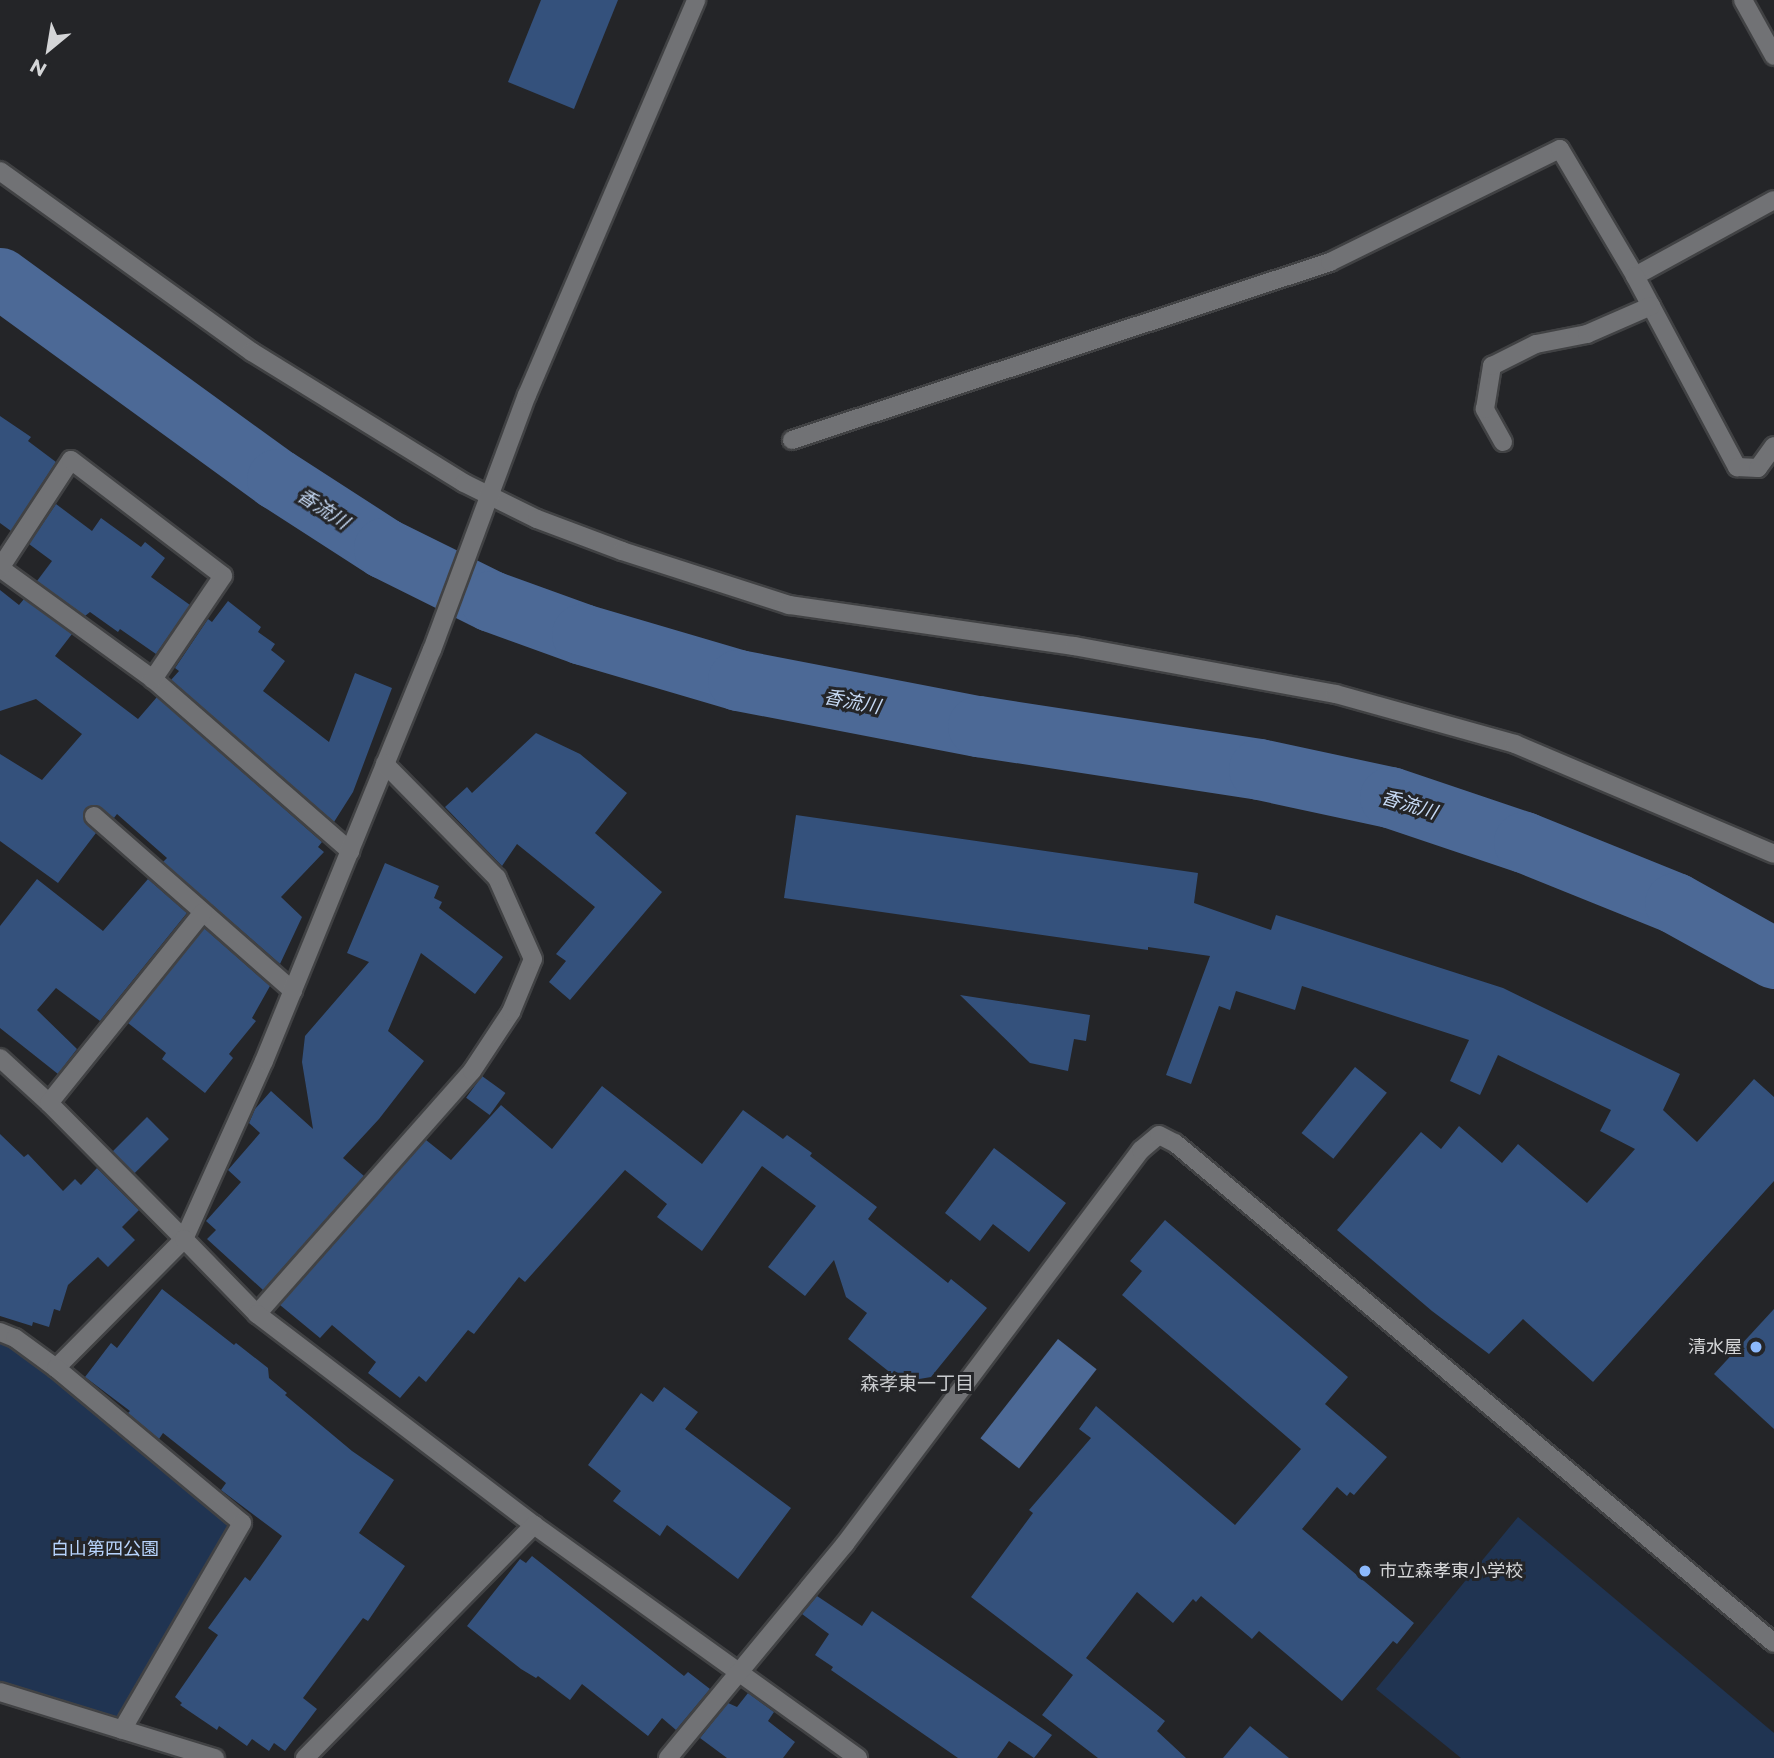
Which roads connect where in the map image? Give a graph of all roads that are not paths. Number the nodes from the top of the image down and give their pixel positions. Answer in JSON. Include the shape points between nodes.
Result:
{"nodes":[{"id":1,"x":696,"y":0,"type":"edge"},
{"id":2,"x":1743,"y":0,"type":"edge"},
{"id":3,"x":1774,"y":56,"type":"edge"},
{"id":4,"x":0,"y":171,"type":"edge"},
{"id":5,"x":1774,"y":200,"type":"edge"},
{"id":6,"x":1635,"y":276,"type":"junction"},
{"id":7,"x":1651,"y":306,"type":"junction"},
{"id":8,"x":792,"y":440,"type":"dead end"},
{"id":9,"x":1503,"y":442,"type":"dead end"},
{"id":10,"x":1774,"y":446,"type":"edge"},
{"id":11,"x":487,"y":500,"type":"junction"},
{"id":12,"x":0,"y":568,"type":"edge"},
{"id":13,"x":153,"y":679,"type":"junction"},
{"id":14,"x":385,"y":764,"type":"junction"},
{"id":15,"x":94,"y":816,"type":"dead end"},
{"id":16,"x":350,"y":851,"type":"junction"},
{"id":17,"x":1774,"y":854,"type":"edge"},
{"id":18,"x":203,"y":912,"type":"junction"},
{"id":19,"x":293,"y":991,"type":"junction"},
{"id":20,"x":0,"y":1058,"type":"edge"},
{"id":21,"x":49,"y":1103,"type":"junction"},
{"id":22,"x":184,"y":1240,"type":"junction"},
{"id":23,"x":257,"y":1314,"type":"junction"},
{"id":24,"x":0,"y":1332,"type":"edge"},
{"id":25,"x":56,"y":1368,"type":"junction"},
{"id":26,"x":534,"y":1525,"type":"junction"},
{"id":27,"x":1774,"y":1643,"type":"edge"},
{"id":28,"x":738,"y":1670,"type":"junction"},
{"id":29,"x":0,"y":1692,"type":"edge"},
{"id":30,"x":122,"y":1730,"type":"junction"},
{"id":31,"x":215,"y":1758,"type":"edge"},
{"id":32,"x":304,"y":1758,"type":"edge"},
{"id":33,"x":668,"y":1758,"type":"edge"},
{"id":34,"x":858,"y":1758,"type":"edge"}],
"edges":[{"from":1,"to":11,"type":"street"},
{"from":2,"to":3,"type":"street"},
{"from":4,"to":11,"type":"street","via":[[252,352]]},
{"from":5,"to":6,"type":"street"},
{"from":6,"to":7,"type":"street"},
{"from":6,"to":8,"type":"street","via":[[1560,149],[1330,262]]},
{"from":7,"to":9,"type":"street","via":[[1587,334],[1536,344],[1492,366],[1485,409]]},
{"from":7,"to":10,"type":"street","via":[[1738,467],[1758,468]]},
{"from":11,"to":14,"type":"street"},
{"from":11,"to":17,"type":"street","via":[[622,551],[789,605],[1074,646],[1336,694],[1502,740]]},
{"from":12,"to":13,"type":"street"},
{"from":12,"to":13,"type":"street","via":[[71,460],[223,576]]},
{"from":13,"to":16,"type":"street"},
{"from":14,"to":16,"type":"street"},
{"from":14,"to":23,"type":"street","via":[[498,878],[533,959],[511,1012],[472,1071]]},
{"from":15,"to":18,"type":"street"},
{"from":16,"to":19,"type":"street"},
{"from":18,"to":19,"type":"street"},
{"from":18,"to":21,"type":"street"},
{"from":19,"to":22,"type":"street"},
{"from":20,"to":21,"type":"street"},
{"from":21,"to":22,"type":"street"},
{"from":22,"to":23,"type":"street"},
{"from":22,"to":25,"type":"street"},
{"from":23,"to":26,"type":"street"},
{"from":24,"to":25,"type":"street"},
{"from":25,"to":30,"type":"street","via":[[242,1523]]},
{"from":26,"to":28,"type":"street"},
{"from":26,"to":32,"type":"street"},
{"from":27,"to":28,"type":"street","via":[[1175,1143],[1159,1135],[1141,1150],[845,1544]]},
{"from":28,"to":33,"type":"street"},
{"from":28,"to":34,"type":"street"},
{"from":29,"to":30,"type":"street"},
{"from":30,"to":31,"type":"street"}]}
